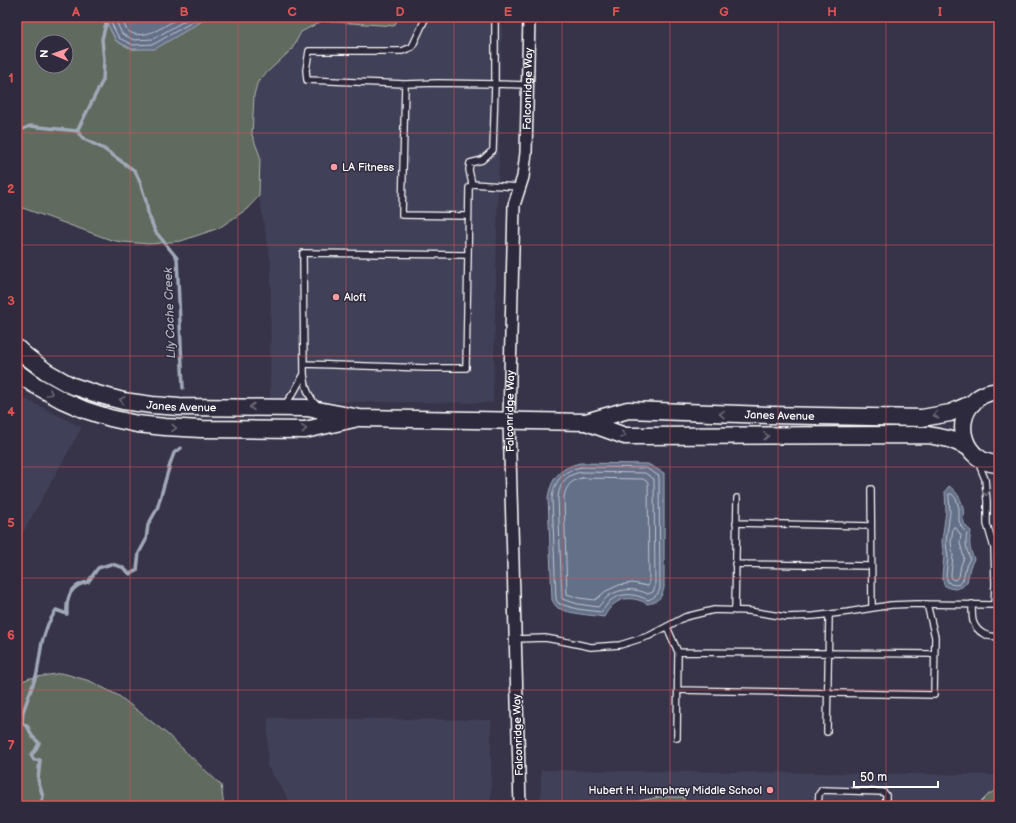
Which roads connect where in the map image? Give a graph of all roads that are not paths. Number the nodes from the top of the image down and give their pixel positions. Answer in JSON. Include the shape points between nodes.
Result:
{"nodes":[{"id":1,"x":426,"y":17,"type":"edge"},
{"id":2,"x":495,"y":17,"type":"edge"},
{"id":3,"x":529,"y":17,"type":"edge"},
{"id":4,"x":405,"y":84,"type":"junction"},
{"id":5,"x":495,"y":84,"type":"junction"},
{"id":6,"x":527,"y":85,"type":"junction"},
{"id":7,"x":472,"y":184,"type":"junction"},
{"id":8,"x":519,"y":187,"type":"junction"},
{"id":9,"x":468,"y":216,"type":"junction"},
{"id":10,"x":468,"y":255,"type":"junction"},
{"id":11,"x":18,"y":350,"type":"edge"},
{"id":12,"x":304,"y":364,"type":"junction"},
{"id":13,"x":17,"y":372,"type":"edge"},
{"id":14,"x":304,"y":374,"type":"junction"},
{"id":15,"x":999,"y":392,"type":"edge"},
{"id":16,"x":973,"y":403,"type":"junction"},
{"id":17,"x":283,"y":408,"type":"junction"},
{"id":18,"x":320,"y":410,"type":"junction"},
{"id":19,"x":360,"y":418,"type":"junction"},
{"id":20,"x":509,"y":421,"type":"junction"},
{"id":21,"x":586,"y":422,"type":"junction"},
{"id":22,"x":972,"y":452,"type":"junction"},
{"id":23,"x":999,"y":464,"type":"edge"},
{"id":24,"x":870,"y":489,"type":"dead end"},
{"id":25,"x":737,"y":498,"type":"dead end"},
{"id":26,"x":736,"y":523,"type":"junction"},
{"id":27,"x":871,"y":526,"type":"junction"},
{"id":28,"x":999,"y":531,"type":"edge"},
{"id":29,"x":994,"y":548,"type":"junction"},
{"id":30,"x":735,"y":564,"type":"junction"},
{"id":31,"x":871,"y":566,"type":"junction"},
{"id":32,"x":927,"y":604,"type":"junction"},
{"id":33,"x":972,"y":604,"type":"junction"},
{"id":34,"x":997,"y":605,"type":"edge"},
{"id":35,"x":872,"y":608,"type":"junction"},
{"id":36,"x":734,"y":611,"type":"junction"},
{"id":37,"x":829,"y":614,"type":"junction"},
{"id":38,"x":667,"y":627,"type":"junction"},
{"id":39,"x":999,"y":636,"type":"edge"},
{"id":40,"x":516,"y":639,"type":"junction"},
{"id":41,"x":678,"y":652,"type":"junction"},
{"id":42,"x":828,"y":653,"type":"junction"},
{"id":43,"x":934,"y":654,"type":"junction"},
{"id":44,"x":678,"y":690,"type":"junction"},
{"id":45,"x":828,"y":693,"type":"junction"},
{"id":46,"x":827,"y":732,"type":"dead end"},
{"id":47,"x":677,"y":738,"type":"dead end"},
{"id":48,"x":520,"y":806,"type":"edge"},
{"id":49,"x":818,"y":806,"type":"edge"},
{"id":50,"x":886,"y":806,"type":"edge"}],
"edges":[{"from":1,"to":4,"type":"lane","via":[[412,47],[402,51],[309,51],[307,80]]},
{"from":2,"to":5,"type":"lane"},
{"from":3,"to":6,"type":"street","name":"Falconridge Way"},
{"from":4,"to":5,"type":"lane"},
{"from":4,"to":9,"type":"lane","via":[[402,215]]},
{"from":5,"to":6,"type":"lane"},
{"from":5,"to":7,"type":"lane","via":[[493,150],[482,160],[470,163]]},
{"from":6,"to":8,"type":"street","name":"Falconridge Way","via":[[526,153]]},
{"from":7,"to":8,"type":"lane"},
{"from":7,"to":9,"type":"lane","via":[[468,188]]},
{"from":8,"to":20,"type":"street","name":"Falconridge Way","via":[[514,205]]},
{"from":9,"to":10,"type":"lane"},
{"from":10,"to":12,"type":"lane","via":[[466,368]]},
{"from":10,"to":12,"type":"lane","via":[[303,253]]},
{"from":17,"to":11,"type":"street","name":"Janes Avenue","one_way":true,"via":[[179,407],[123,401],[70,384],[47,372]]},
{"from":12,"to":14,"type":"lane"},
{"from":13,"to":19,"type":"street","name":"Janes Avenue","one_way":true,"via":[[33,384],[85,410],[137,424],[201,429],[305,430]]},
{"from":14,"to":17,"type":"lane"},
{"from":14,"to":18,"type":"lane","via":[[309,396]]},
{"from":15,"to":16,"type":"street","name":"Janes Avenue","via":[[983,395]]},
{"from":16,"to":21,"type":"street","name":"Janes Avenue","one_way":true,"via":[[950,413],[922,418],[628,410]]},
{"from":16,"to":22,"type":"street","via":[[966,413],[963,424],[964,436]]},
{"from":17,"to":18,"type":"street","name":"Janes Avenue"},
{"from":18,"to":19,"type":"street","name":"Janes Avenue"},
{"from":19,"to":20,"type":"street","name":"Janes Avenue"},
{"from":20,"to":21,"type":"street","name":"Janes Avenue"},
{"from":20,"to":40,"type":"street","name":"Falconridge Way"},
{"from":21,"to":22,"type":"street","name":"Janes Avenue","one_way":true,"via":[[625,436],[928,435],[949,439]]},
{"from":22,"to":23,"type":"street","name":"Janes Avenue","via":[[986,462]]},
{"from":22,"to":29,"type":"lane","one_way":true,"via":[[985,479],[987,524]]},
{"from":24,"to":27,"type":"lane"},
{"from":25,"to":26,"type":"lane"},
{"from":26,"to":27,"type":"lane"},
{"from":26,"to":30,"type":"lane"},
{"from":27,"to":31,"type":"lane"},
{"from":28,"to":29,"type":"lane"},
{"from":29,"to":34,"type":"lane"},
{"from":30,"to":31,"type":"lane"},
{"from":30,"to":36,"type":"lane"},
{"from":31,"to":35,"type":"lane"},
{"from":32,"to":33,"type":"lane"},
{"from":32,"to":35,"type":"lane"},
{"from":32,"to":43,"type":"lane","via":[[935,637]]},
{"from":33,"to":34,"type":"lane"},
{"from":33,"to":39,"type":"lane","via":[[976,627],[987,636]]},
{"from":35,"to":37,"type":"lane"},
{"from":36,"to":37,"type":"lane","via":[[786,616]]},
{"from":36,"to":38,"type":"lane","via":[[714,610],[686,618]]},
{"from":37,"to":42,"type":"lane"},
{"from":38,"to":40,"type":"lane","via":[[620,645],[591,647],[545,638]]},
{"from":38,"to":41,"type":"lane"},
{"from":40,"to":48,"type":"street","name":"Falconridge Way"},
{"from":41,"to":42,"type":"lane"},
{"from":41,"to":44,"type":"lane"},
{"from":42,"to":43,"type":"lane"},
{"from":42,"to":45,"type":"lane"},
{"from":43,"to":45,"type":"lane","via":[[934,695]]},
{"from":44,"to":45,"type":"lane"},
{"from":44,"to":47,"type":"lane"},
{"from":45,"to":46,"type":"lane"},
{"from":49,"to":50,"type":"lane","via":[[822,790],[883,792],[886,795]]}]}
